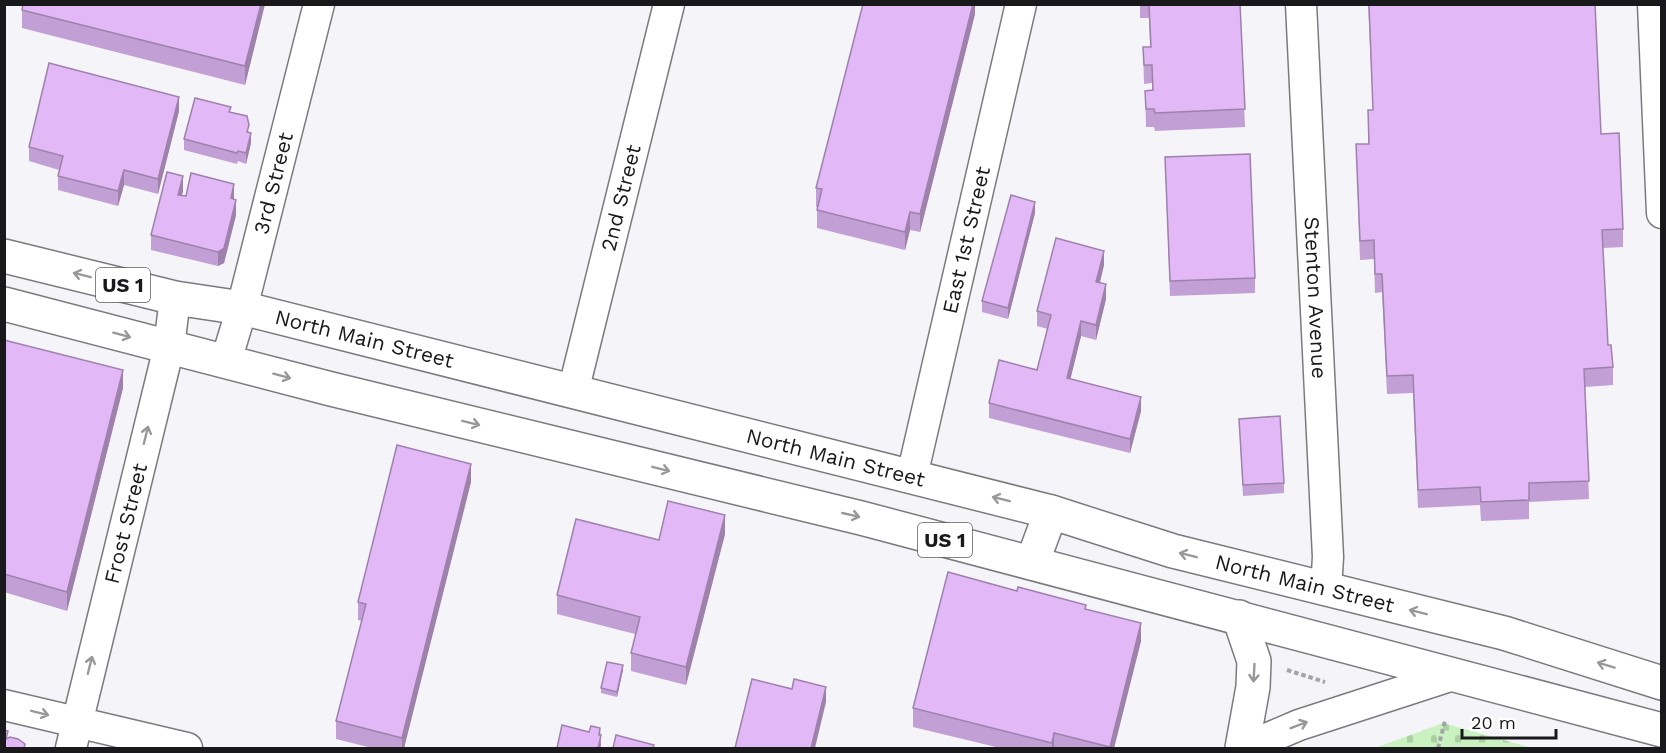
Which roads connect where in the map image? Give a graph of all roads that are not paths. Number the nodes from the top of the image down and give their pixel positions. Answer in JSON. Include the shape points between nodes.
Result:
{"nodes":[{"id":1,"x":319,"y":4,"type":"edge"},
{"id":2,"x":669,"y":4,"type":"edge"},
{"id":3,"x":1021,"y":4,"type":"edge"},
{"id":4,"x":1301,"y":4,"type":"edge"},
{"id":5,"x":1653,"y":4,"type":"edge"},
{"id":6,"x":1662,"y":213,"type":"edge"},
{"id":7,"x":4,"y":256,"type":"edge"},
{"id":8,"x":175,"y":298,"type":"junction"},
{"id":9,"x":4,"y":304,"type":"edge"},
{"id":10,"x":242,"y":308,"type":"junction"},
{"id":11,"x":169,"y":347,"type":"junction"},
{"id":12,"x":226,"y":361,"type":"junction"},
{"id":13,"x":573,"y":392,"type":"junction"},
{"id":14,"x":912,"y":476,"type":"junction"},
{"id":15,"x":1051,"y":512,"type":"junction"},
{"id":16,"x":1032,"y":563,"type":"junction"},
{"id":17,"x":1326,"y":589,"type":"junction"},
{"id":18,"x":1239,"y":617,"type":"junction"},
{"id":19,"x":1453,"y":675,"type":"junction"},
{"id":20,"x":1662,"y":683,"type":"edge"},
{"id":21,"x":4,"y":705,"type":"edge"},
{"id":22,"x":1662,"y":730,"type":"edge"},
{"id":23,"x":73,"y":735,"type":"edge"},
{"id":24,"x":187,"y":748,"type":"edge"},
{"id":25,"x":1244,"y":748,"type":"edge"}],
"edges":[{"from":1,"to":10,"type":"street","name":"3rd Street"},
{"from":2,"to":13,"type":"street","name":"2nd Street"},
{"from":3,"to":14,"type":"street","name":"East 1st Street"},
{"from":4,"to":17,"type":"street","name":"Stenton Avenue","via":[[1328,557]]},
{"from":5,"to":6,"type":"street"},
{"from":8,"to":7,"type":"main road","name":"North Main Street","number":"US 1","one_way":true},
{"from":8,"to":10,"type":"main road","name":"North Main Street","number":"US 1"},
{"from":8,"to":11,"type":"street","name":"Frost Street"},
{"from":9,"to":11,"type":"main road","number":"US 1","one_way":true},
{"from":10,"to":12,"type":"street","name":"3rd Street"},
{"from":10,"to":13,"type":"main road","name":"North Main Street","number":"US 1"},
{"from":11,"to":12,"type":"main road","number":"US 1"},
{"from":23,"to":11,"type":"street","name":"Frost Street","one_way":true},
{"from":12,"to":16,"type":"main road","number":"US 1","one_way":true},
{"from":13,"to":14,"type":"main road","name":"North Main Street","number":"US 1"},
{"from":15,"to":14,"type":"main road","name":"North Main Street","number":"US 1","one_way":true},
{"from":15,"to":16,"type":"main road"},
{"from":17,"to":15,"type":"main road","name":"North Main Street","number":"US 1","one_way":true,"via":[[1173,551]]},
{"from":16,"to":18,"type":"main road","number":"US 1"},
{"from":20,"to":17,"type":"main road","name":"North Main Street","number":"US 1","one_way":true,"via":[[1504,633]]},
{"from":18,"to":19,"type":"main road","number":"US 1"},
{"from":18,"to":25,"type":"main road","one_way":true,"via":[[1254,661]]},
{"from":19,"to":22,"type":"main road","number":"US 1"},
{"from":25,"to":19,"type":"street","one_way":true,"via":[[1299,725]]},
{"from":21,"to":23,"type":"street","one_way":true},
{"from":23,"to":24,"type":"street"}]}
